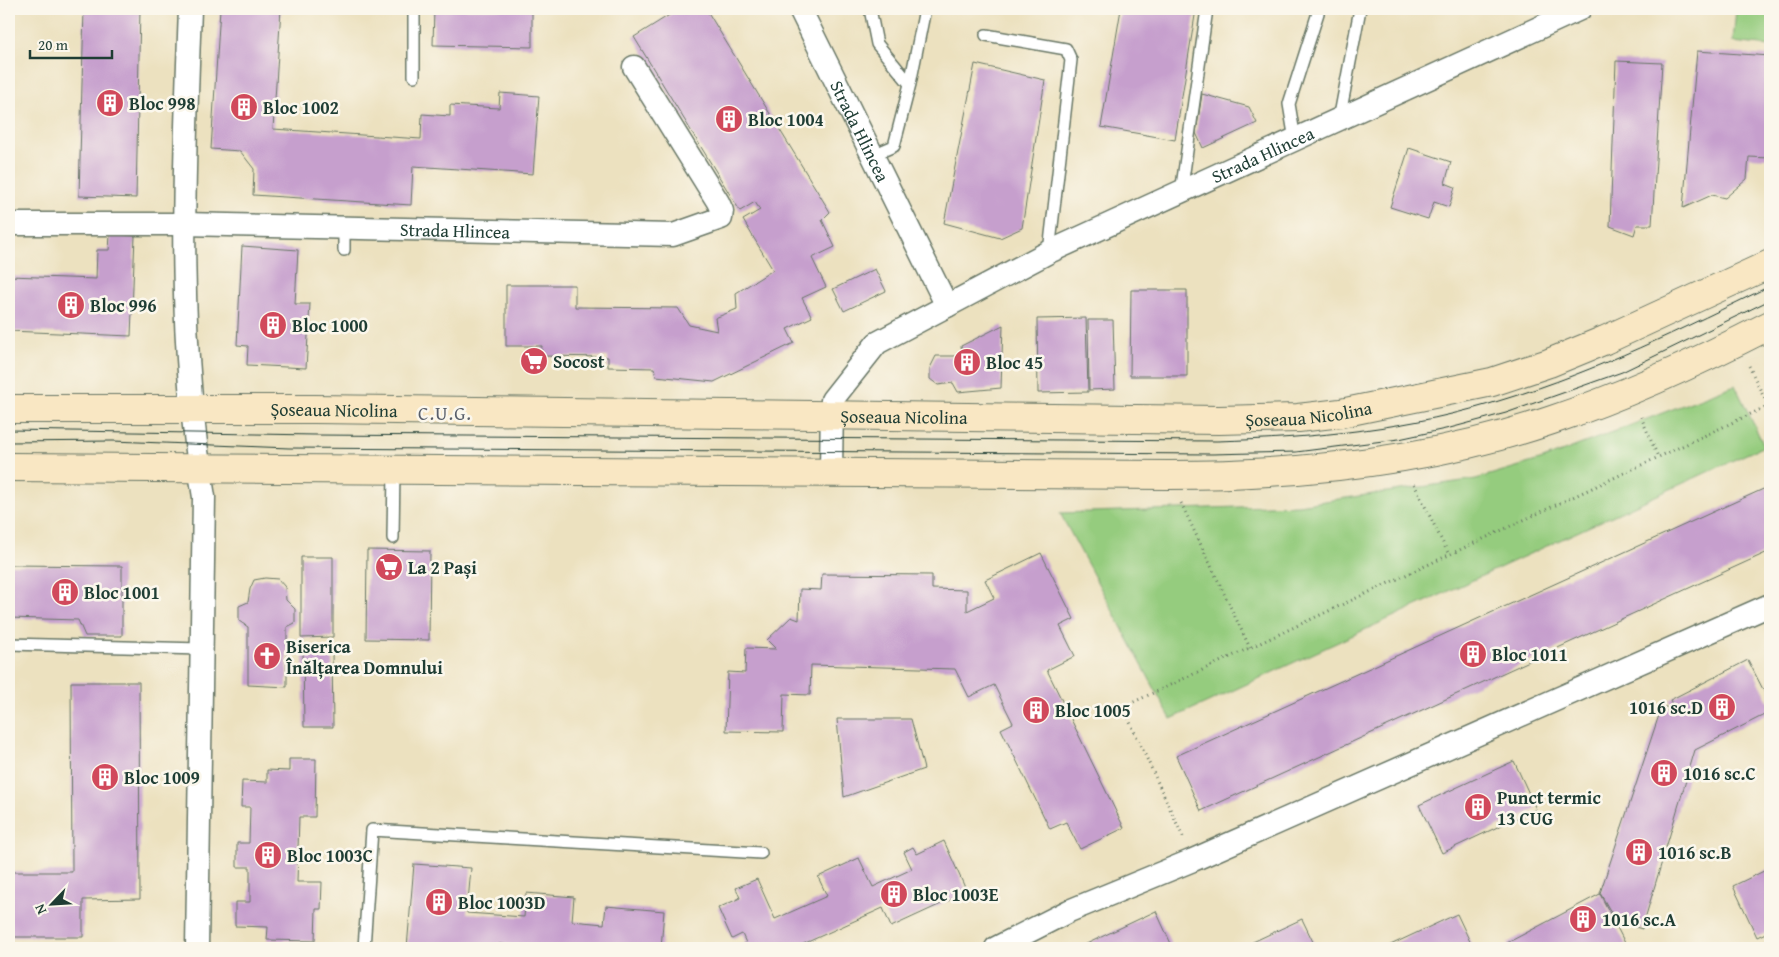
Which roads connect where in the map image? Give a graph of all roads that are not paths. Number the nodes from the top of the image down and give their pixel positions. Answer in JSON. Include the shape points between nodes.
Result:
{"nodes":[{"id":1,"x":190,"y":9,"type":"edge"},
{"id":2,"x":414,"y":9,"type":"edge"},
{"id":3,"x":800,"y":9,"type":"edge"},
{"id":4,"x":870,"y":9,"type":"edge"},
{"id":5,"x":925,"y":9,"type":"edge"},
{"id":6,"x":1207,"y":9,"type":"edge"},
{"id":7,"x":1360,"y":9,"type":"edge"},
{"id":8,"x":1577,"y":10,"type":"edge"},
{"id":9,"x":1318,"y":13,"type":"dead end"},
{"id":10,"x":986,"y":35,"type":"dead end"},
{"id":11,"x":634,"y":67,"type":"dead end"},
{"id":12,"x":414,"y":76,"type":"dead end"},
{"id":13,"x":910,"y":84,"type":"junction"},
{"id":14,"x":1339,"y":120,"type":"junction"},
{"id":15,"x":1295,"y":140,"type":"junction"},
{"id":16,"x":873,"y":155,"type":"junction"},
{"id":17,"x":1182,"y":192,"type":"junction"},
{"id":18,"x":9,"y":224,"type":"edge"},
{"id":19,"x":183,"y":224,"type":"junction"},
{"id":20,"x":1049,"y":252,"type":"junction"},
{"id":21,"x":1770,"y":264,"type":"edge"},
{"id":22,"x":947,"y":306,"type":"junction"},
{"id":23,"x":1770,"y":325,"type":"edge"},
{"id":24,"x":9,"y":409,"type":"edge"},
{"id":25,"x":192,"y":409,"type":"junction"},
{"id":26,"x":832,"y":416,"type":"junction"},
{"id":27,"x":9,"y":466,"type":"edge"},
{"id":28,"x":199,"y":468,"type":"junction"},
{"id":29,"x":394,"y":468,"type":"junction"},
{"id":30,"x":831,"y":472,"type":"junction"},
{"id":31,"x":393,"y":538,"type":"dead end"},
{"id":32,"x":1770,"y":605,"type":"edge"},
{"id":33,"x":9,"y":644,"type":"edge"},
{"id":34,"x":201,"y":649,"type":"junction"},
{"id":35,"x":761,"y":853,"type":"dead end"},
{"id":36,"x":197,"y":948,"type":"edge"},
{"id":37,"x":364,"y":948,"type":"edge"},
{"id":38,"x":996,"y":948,"type":"edge"}],
"edges":[{"from":1,"to":19,"type":"street"},
{"from":2,"to":12,"type":"lane"},
{"from":3,"to":16,"type":"street","name":"Strada Hlincea"},
{"from":4,"to":13,"type":"lane","via":[[877,44]]},
{"from":5,"to":13,"type":"lane"},
{"from":6,"to":17,"type":"lane"},
{"from":7,"to":14,"type":"lane"},
{"from":8,"to":14,"type":"street","name":"Strada Hlincea"},
{"from":9,"to":15,"type":"lane","via":[[1289,104]]},
{"from":10,"to":20,"type":"lane","via":[[1066,49],[1071,60]]},
{"from":11,"to":19,"type":"street","name":"Strada Hlincea","via":[[718,202],[722,218],[674,235],[344,239]]},
{"from":13,"to":16,"type":"lane","via":[[894,146]]},
{"from":14,"to":15,"type":"street","name":"Strada Hlincea"},
{"from":15,"to":17,"type":"street","name":"Strada Hlincea"},
{"from":16,"to":22,"type":"street","name":"Strada Hlincea"},
{"from":17,"to":20,"type":"street","name":"Strada Hlincea"},
{"from":18,"to":19,"type":"street","name":"Strada Hlincea"},
{"from":19,"to":25,"type":"street"},
{"from":20,"to":22,"type":"street","name":"Strada Hlincea"},
{"from":21,"to":26,"type":"main road","name":"Șoseaua Nicolina","via":[[1549,363],[1461,389],[1341,413],[1298,418],[1219,420]]},
{"from":22,"to":26,"type":"street","name":"Strada Hlincea","via":[[877,343],[832,400]]},
{"from":23,"to":30,"type":"main road","via":[[1630,391],[1553,420],[1508,434],[1401,458],[1299,472],[1169,475]]},
{"from":24,"to":25,"type":"main road","name":"Șoseaua Nicolina"},
{"from":25,"to":26,"type":"main road","name":"Șoseaua Nicolina"},
{"from":25,"to":28,"type":"street"},
{"from":26,"to":30,"type":"street","name":"Strada Hlincea"},
{"from":27,"to":28,"type":"main road"},
{"from":28,"to":29,"type":"main road"},
{"from":28,"to":34,"type":"street","via":[[204,497]]},
{"from":29,"to":30,"type":"main road"},
{"from":29,"to":31,"type":"lane"},
{"from":32,"to":38,"type":"street","via":[[1193,860],[1069,911]]},
{"from":33,"to":34,"type":"lane"},
{"from":34,"to":36,"type":"street"},
{"from":35,"to":37,"type":"lane","via":[[372,830]]}]}
